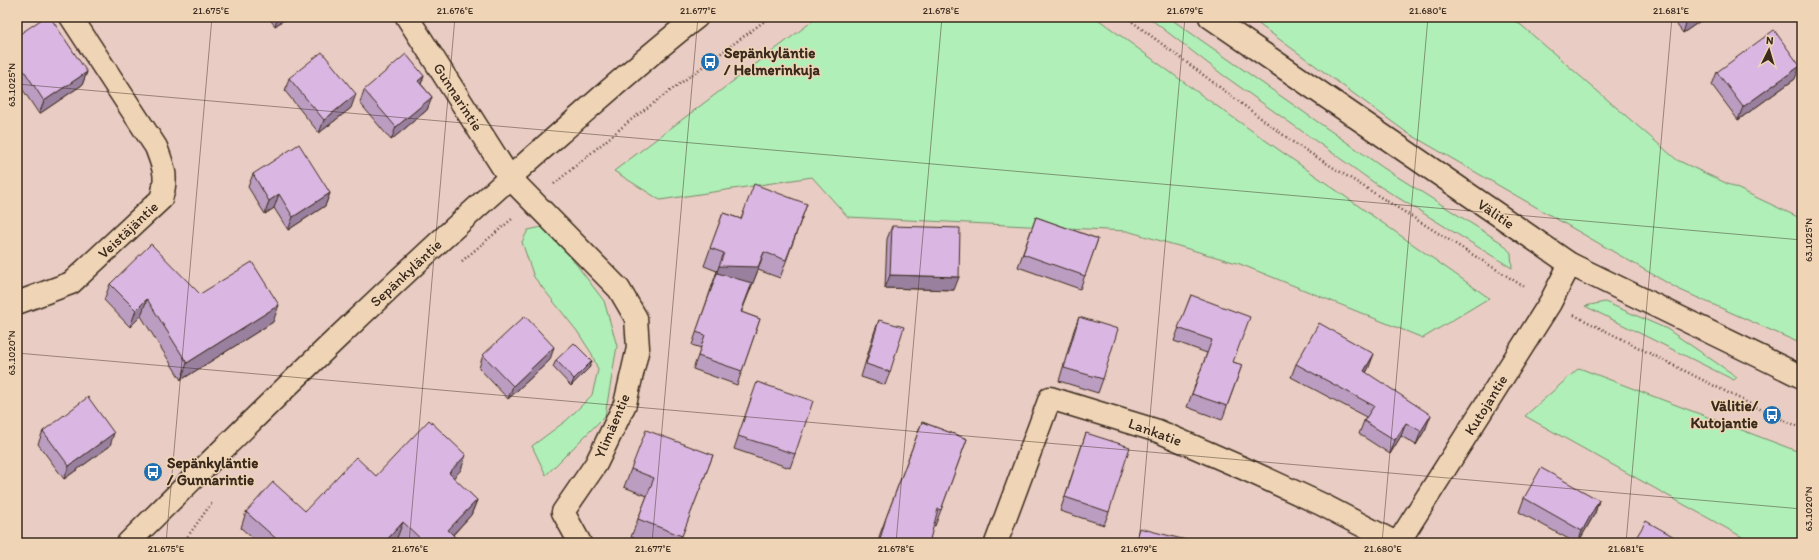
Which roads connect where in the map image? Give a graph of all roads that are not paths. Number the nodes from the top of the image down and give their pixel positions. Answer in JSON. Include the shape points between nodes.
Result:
{"nodes":[{"id":1,"x":70,"y":17,"type":"edge"},
{"id":2,"x":407,"y":17,"type":"edge"},
{"id":3,"x":698,"y":17,"type":"edge"},
{"id":4,"x":1210,"y":17,"type":"edge"},
{"id":5,"x":509,"y":177,"type":"junction"},
{"id":6,"x":1570,"y":264,"type":"junction"},
{"id":7,"x":17,"y":303,"type":"edge"},
{"id":8,"x":1802,"y":377,"type":"edge"},
{"id":9,"x":128,"y":543,"type":"edge"},
{"id":10,"x":580,"y":543,"type":"edge"},
{"id":11,"x":996,"y":543,"type":"edge"},
{"id":12,"x":1397,"y":543,"type":"edge"}],
"edges":[{"from":1,"to":7,"type":"street","name":"Veistäjäntie","via":[[156,147],[163,165],[165,184],[161,199],[70,283]]},
{"from":2,"to":5,"type":"street","name":"Gunnarintie"},
{"from":3,"to":5,"type":"street","name":"Sepänkyläntie","via":[[667,40]]},
{"from":4,"to":6,"type":"street","name":"Välitie"},
{"from":5,"to":9,"type":"street","name":"Sepänkyläntie","via":[[374,302]]},
{"from":5,"to":10,"type":"street","name":"Ylimäentie","via":[[619,289],[636,318],[638,348],[625,404],[596,464],[563,512]]},
{"from":6,"to":8,"type":"street","name":"Välitie"},
{"from":6,"to":12,"type":"street","name":"Kutojantie","via":[[1550,303]]},
{"from":11,"to":12,"type":"street","name":"Lankatie","via":[[1050,398],[1158,431],[1314,501]]}]}
